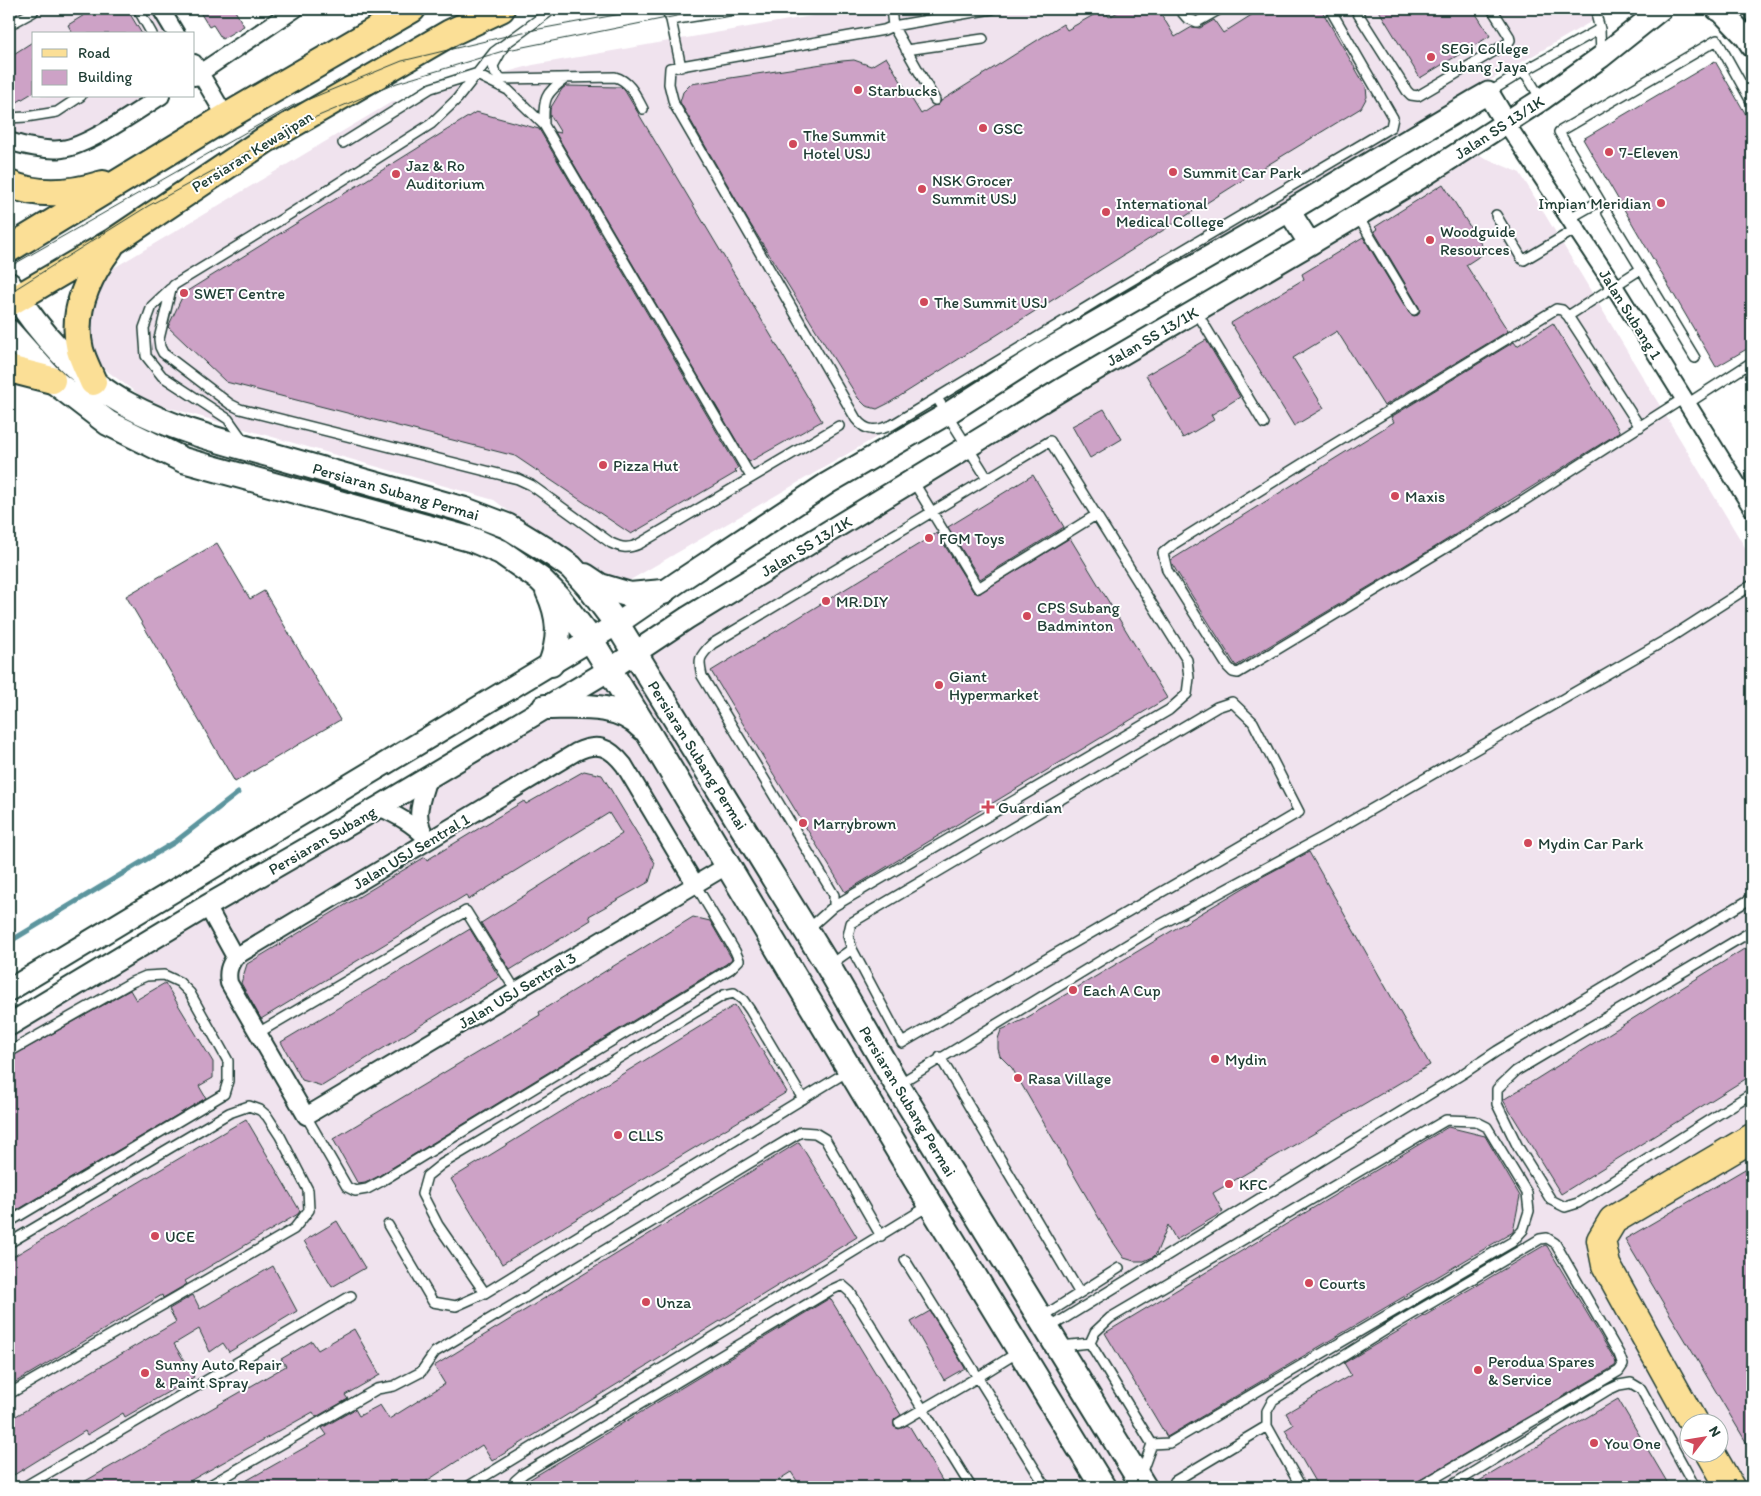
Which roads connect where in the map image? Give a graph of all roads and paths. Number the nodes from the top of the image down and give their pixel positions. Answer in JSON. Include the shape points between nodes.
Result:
{"nodes":[{"id":1,"x":138,"y":9,"type":"edge"},
{"id":2,"x":161,"y":9,"type":"edge"},
{"id":3,"x":295,"y":9,"type":"edge"},
{"id":4,"x":412,"y":9,"type":"edge"},
{"id":5,"x":501,"y":9,"type":"edge"},
{"id":6,"x":553,"y":9,"type":"edge"},
{"id":7,"x":666,"y":9,"type":"edge"},
{"id":8,"x":740,"y":9,"type":"edge"},
{"id":9,"x":891,"y":9,"type":"edge"},
{"id":10,"x":992,"y":9,"type":"edge"},
{"id":11,"x":1179,"y":9,"type":"edge"},
{"id":12,"x":1220,"y":9,"type":"edge"},
{"id":13,"x":1330,"y":9,"type":"edge"},
{"id":14,"x":1355,"y":9,"type":"edge"},
{"id":15,"x":1492,"y":9,"type":"edge"},
{"id":16,"x":1661,"y":9,"type":"edge"},
{"id":17,"x":1717,"y":9,"type":"edge"},
{"id":18,"x":33,"y":12,"type":"dead end"},
{"id":19,"x":1597,"y":18,"type":"dead end"},
{"id":20,"x":670,"y":20,"type":"junction"},
{"id":21,"x":9,"y":25,"type":"edge"},
{"id":22,"x":893,"y":26,"type":"junction"},
{"id":23,"x":1600,"y":29,"type":"junction"},
{"id":24,"x":151,"y":32,"type":"edge"},
{"id":25,"x":175,"y":32,"type":"edge"},
{"id":26,"x":983,"y":39,"type":"dead end"},
{"id":27,"x":506,"y":42,"type":"junction"},
{"id":28,"x":1752,"y":46,"type":"edge"},
{"id":29,"x":906,"y":50,"type":"junction"},
{"id":30,"x":1601,"y":57,"type":"junction"},
{"id":31,"x":681,"y":67,"type":"junction"},
{"id":32,"x":196,"y":71,"type":"edge"},
{"id":33,"x":1524,"y":72,"type":"junction"},
{"id":34,"x":476,"y":74,"type":"junction"},
{"id":35,"x":566,"y":78,"type":"junction"},
{"id":36,"x":1488,"y":93,"type":"junction"},
{"id":37,"x":78,"y":98,"type":"edge"},
{"id":38,"x":158,"y":98,"type":"edge"},
{"id":39,"x":935,"y":100,"type":"dead end"},
{"id":40,"x":1541,"y":100,"type":"junction"},
{"id":41,"x":1752,"y":103,"type":"edge"},
{"id":42,"x":643,"y":109,"type":"dead end"},
{"id":43,"x":226,"y":117,"type":"junction"},
{"id":44,"x":9,"y":118,"type":"edge"},
{"id":45,"x":1506,"y":123,"type":"junction"},
{"id":46,"x":544,"y":125,"type":"junction"},
{"id":47,"x":9,"y":141,"type":"edge"},
{"id":48,"x":343,"y":143,"type":"dead end"},
{"id":49,"x":127,"y":177,"type":"junction"},
{"id":50,"x":9,"y":184,"type":"edge"},
{"id":51,"x":1279,"y":193,"type":"junction"},
{"id":52,"x":1289,"y":211,"type":"junction"},
{"id":53,"x":1607,"y":213,"type":"dead end"},
{"id":54,"x":1357,"y":215,"type":"junction"},
{"id":55,"x":1496,"y":215,"type":"dead end"},
{"id":56,"x":1573,"y":223,"type":"junction"},
{"id":57,"x":113,"y":242,"type":"junction"},
{"id":58,"x":1310,"y":244,"type":"junction"},
{"id":59,"x":9,"y":249,"type":"edge"},
{"id":60,"x":1641,"y":269,"type":"junction"},
{"id":61,"x":1614,"y":286,"type":"junction"},
{"id":62,"x":170,"y":289,"type":"junction"},
{"id":63,"x":12,"y":295,"type":"edge"},
{"id":64,"x":1414,"y":310,"type":"dead end"},
{"id":65,"x":1196,"y":311,"type":"junction"},
{"id":66,"x":1568,"y":316,"type":"junction"},
{"id":67,"x":9,"y":332,"type":"edge"},
{"id":68,"x":1695,"y":358,"type":"dead end"},
{"id":69,"x":1752,"y":362,"type":"edge"},
{"id":70,"x":9,"y":369,"type":"edge"},
{"id":71,"x":52,"y":380,"type":"junction"},
{"id":72,"x":93,"y":382,"type":"junction"},
{"id":73,"x":1685,"y":401,"type":"junction"},
{"id":74,"x":942,"y":406,"type":"junction"},
{"id":75,"x":1264,"y":424,"type":"dead end"},
{"id":76,"x":839,"y":426,"type":"dead end"},
{"id":77,"x":1640,"y":427,"type":"junction"},
{"id":78,"x":969,"y":447,"type":"junction"},
{"id":79,"x":249,"y":449,"type":"junction"},
{"id":80,"x":751,"y":477,"type":"junction"},
{"id":81,"x":988,"y":478,"type":"junction"},
{"id":82,"x":913,"y":481,"type":"junction"},
{"id":83,"x":1752,"y":508,"type":"edge"},
{"id":84,"x":932,"y":512,"type":"junction"},
{"id":85,"x":1096,"y":515,"type":"junction"},
{"id":86,"x":570,"y":567,"type":"junction"},
{"id":87,"x":545,"y":584,"type":"junction"},
{"id":88,"x":1752,"y":585,"type":"edge"},
{"id":89,"x":663,"y":592,"type":"junction"},
{"id":90,"x":617,"y":624,"type":"junction"},
{"id":91,"x":591,"y":640,"type":"junction"},
{"id":92,"x":635,"y":653,"type":"junction"},
{"id":93,"x":551,"y":664,"type":"junction"},
{"id":94,"x":609,"y":670,"type":"junction"},
{"id":95,"x":545,"y":707,"type":"junction"},
{"id":96,"x":649,"y":734,"type":"junction"},
{"id":97,"x":428,"y":778,"type":"junction"},
{"id":98,"x":379,"y":807,"type":"junction"},
{"id":99,"x":428,"y":841,"type":"junction"},
{"id":100,"x":728,"y":865,"type":"junction"},
{"id":101,"x":695,"y":884,"type":"junction"},
{"id":102,"x":1752,"y":898,"type":"edge"},
{"id":103,"x":207,"y":906,"type":"junction"},
{"id":104,"x":834,"y":906,"type":"junction"},
{"id":105,"x":806,"y":931,"type":"junction"},
{"id":106,"x":1752,"y":931,"type":"edge"},
{"id":107,"x":852,"y":949,"type":"junction"},
{"id":108,"x":235,"y":957,"type":"junction"},
{"id":109,"x":828,"y":966,"type":"junction"},
{"id":110,"x":9,"y":990,"type":"edge"},
{"id":111,"x":516,"y":990,"type":"junction"},
{"id":112,"x":9,"y":1025,"type":"edge"},
{"id":113,"x":258,"y":1032,"type":"junction"},
{"id":114,"x":9,"y":1052,"type":"edge"},
{"id":115,"x":940,"y":1057,"type":"junction"},
{"id":116,"x":851,"y":1070,"type":"junction"},
{"id":117,"x":896,"y":1085,"type":"junction"},
{"id":118,"x":1752,"y":1093,"type":"edge"},
{"id":119,"x":803,"y":1099,"type":"junction"},
{"id":120,"x":306,"y":1116,"type":"junction"},
{"id":121,"x":1752,"y":1138,"type":"edge"},
{"id":122,"x":931,"y":1205,"type":"junction"},
{"id":123,"x":9,"y":1222,"type":"edge"},
{"id":124,"x":388,"y":1225,"type":"dead end"},
{"id":125,"x":881,"y":1236,"type":"junction"},
{"id":126,"x":9,"y":1243,"type":"edge"},
{"id":127,"x":905,"y":1260,"type":"dead end"},
{"id":128,"x":1119,"y":1268,"type":"dead end"},
{"id":129,"x":1079,"y":1292,"type":"junction"},
{"id":130,"x":485,"y":1293,"type":"junction"},
{"id":131,"x":352,"y":1296,"type":"dead end"},
{"id":132,"x":1048,"y":1332,"type":"junction"},
{"id":133,"x":1090,"y":1343,"type":"junction"},
{"id":134,"x":1020,"y":1350,"type":"junction"},
{"id":135,"x":978,"y":1377,"type":"junction"},
{"id":136,"x":9,"y":1394,"type":"edge"},
{"id":137,"x":924,"y":1409,"type":"junction"},
{"id":138,"x":1688,"y":1414,"type":"edge"},
{"id":139,"x":899,"y":1423,"type":"dead end"},
{"id":140,"x":1267,"y":1426,"type":"junction"},
{"id":141,"x":1152,"y":1444,"type":"junction"},
{"id":142,"x":1717,"y":1464,"type":"edge"},
{"id":143,"x":1141,"y":1483,"type":"edge"},
{"id":144,"x":24,"y":1487,"type":"edge"},
{"id":145,"x":207,"y":1487,"type":"edge"},
{"id":146,"x":467,"y":1487,"type":"edge"},
{"id":147,"x":516,"y":1487,"type":"edge"},
{"id":148,"x":971,"y":1487,"type":"edge"},
{"id":149,"x":1046,"y":1487,"type":"edge"},
{"id":150,"x":1103,"y":1487,"type":"edge"},
{"id":151,"x":1172,"y":1487,"type":"edge"},
{"id":152,"x":1301,"y":1487,"type":"edge"},
{"id":153,"x":1419,"y":1487,"type":"edge"},
{"id":154,"x":1449,"y":1487,"type":"edge"},
{"id":155,"x":1695,"y":1487,"type":"edge"},
{"id":156,"x":1730,"y":1487,"type":"edge"}],
"edges":[{"from":1,"to":24,"type":"lane"},
{"from":2,"to":25,"type":"street"},
{"from":3,"to":32,"type":"street"},
{"from":4,"to":43,"type":"main road"},
{"from":5,"to":57,"type":"main road","name":"Persiaran Kewajipan","via":[[450,32],[265,140]]},
{"from":6,"to":27,"type":"lane"},
{"from":7,"to":20,"type":"lane"},
{"from":8,"to":20,"type":"lane"},
{"from":9,"to":22,"type":"lane"},
{"from":10,"to":22,"type":"lane"},
{"from":11,"to":12,"type":"lane","via":[[1187,18],[1197,22]]},
{"from":13,"to":51,"type":"lane","via":[[1394,118],[1392,126]]},
{"from":14,"to":15,"type":"lane","via":[[1411,96],[1418,96],[1508,44],[1509,36]]},
{"from":16,"to":30,"type":"street","name":"Jalan SS 13/1K"},
{"from":17,"to":28,"type":"street"},
{"from":18,"to":21,"type":"lane"},
{"from":19,"to":23,"type":"lane"},
{"from":20,"to":31,"type":"lane"},
{"from":22,"to":29,"type":"lane"},
{"from":22,"to":31,"type":"lane","via":[[875,33]]},
{"from":23,"to":30,"type":"lane"},
{"from":23,"to":33,"type":"lane"},
{"from":26,"to":29,"type":"lane"},
{"from":27,"to":34,"type":"lane"},
{"from":27,"to":35,"type":"lane","via":[[493,66],[502,79]]},
{"from":29,"to":39,"type":"lane"},
{"from":30,"to":40,"type":"street","name":"Jalan SS 13/1K"},
{"from":31,"to":74,"type":"lane","via":[[670,68],[669,84],[674,104],[861,426],[880,430]]},
{"from":32,"to":43,"type":"street"},
{"from":33,"to":36,"type":"lane"},
{"from":33,"to":40,"type":"lane"},
{"from":34,"to":46,"type":"lane","via":[[508,90]]},
{"from":34,"to":48,"type":"lane","via":[[431,88]]},
{"from":34,"to":62,"type":"lane","via":[[457,99],[431,124]]},
{"from":35,"to":42,"type":"lane","via":[[623,79]]},
{"from":35,"to":46,"type":"lane","via":[[549,91],[545,99]]},
{"from":36,"to":45,"type":"street"},
{"from":36,"to":52,"type":"street"},
{"from":37,"to":44,"type":"lane","via":[[56,112]]},
{"from":38,"to":47,"type":"street","via":[[89,140],[62,149],[24,146]]},
{"from":40,"to":45,"type":"street","name":"Jalan SS 13/1K"},
{"from":41,"to":56,"type":"lane","via":[[1717,40],[1559,132],[1600,202]]},
{"from":43,"to":49,"type":"main road"},
{"from":45,"to":54,"type":"street","name":"Jalan SS 13/1K"},
{"from":45,"to":56,"type":"street","name":"Jalan Subang 1"},
{"from":46,"to":80,"type":"lane"},
{"from":49,"to":50,"type":"main road","via":[[61,193]]},
{"from":49,"to":59,"type":"main road"},
{"from":51,"to":52,"type":"lane"},
{"from":51,"to":74,"type":"lane"},
{"from":52,"to":58,"type":"street"},
{"from":52,"to":74,"type":"street","via":[[1042,353]]},
{"from":53,"to":60,"type":"lane"},
{"from":54,"to":58,"type":"street","name":"Jalan SS 13/1K"},
{"from":54,"to":64,"type":"lane"},
{"from":55,"to":56,"type":"lane","via":[[1524,260]]},
{"from":56,"to":61,"type":"street","name":"Jalan Subang 1"},
{"from":57,"to":63,"type":"main road","name":"Persiaran Kewajipan"},
{"from":57,"to":72,"type":"main road","via":[[87,285],[76,322],[80,350]]},
{"from":58,"to":65,"type":"street","name":"Jalan SS 13/1K"},
{"from":60,"to":61,"type":"lane"},
{"from":60,"to":68,"type":"lane"},
{"from":61,"to":66,"type":"lane"},
{"from":61,"to":73,"type":"street","name":"Jalan Subang 1"},
{"from":62,"to":79,"type":"lane","via":[[152,306],[144,328],[146,356],[162,376],[228,419]]},
{"from":62,"to":80,"type":"lane","via":[[160,348],[230,404],[518,479],[622,548],[639,544]]},
{"from":63,"to":72,"type":"main road","name":"Persiaran Subang Permai","via":[[63,354]]},
{"from":65,"to":75,"type":"lane"},
{"from":65,"to":78,"type":"street","name":"Jalan SS 13/1K"},
{"from":66,"to":77,"type":"lane"},
{"from":66,"to":77,"type":"lane","via":[[1556,309],[1163,553],[1167,570],[1228,667],[1238,673],[1251,666]]},
{"from":67,"to":71,"type":"main road","name":"Persiaran Subang Permai"},
{"from":69,"to":73,"type":"lane"},
{"from":70,"to":71,"type":"main road"},
{"from":71,"to":87,"type":"main road","name":"Persiaran Subang Permai","via":[[108,423],[183,460],[473,540],[501,552]]},
{"from":72,"to":79,"type":"main road","name":"Persiaran Subang Permai","via":[[127,405],[178,427]]},
{"from":73,"to":77,"type":"lane"},
{"from":73,"to":83,"type":"street","name":"Jalan Subang 1"},
{"from":74,"to":78,"type":"lane"},
{"from":74,"to":89,"type":"street"},
{"from":76,"to":80,"type":"lane"},
{"from":78,"to":81,"type":"lane"},
{"from":78,"to":82,"type":"street","name":"Jalan SS 13/1K"},
{"from":79,"to":86,"type":"main road","name":"Persiaran Subang Permai","via":[[498,522]]},
{"from":81,"to":84,"type":"lane"},
{"from":81,"to":85,"type":"lane","via":[[1050,441]]},
{"from":82,"to":84,"type":"lane"},
{"from":82,"to":92,"type":"street","name":"Jalan SS 13/1K"},
{"from":84,"to":85,"type":"lane","via":[[978,588]]},
{"from":84,"to":104,"type":"lane","via":[[712,644],[699,662],[702,676],[834,895]]},
{"from":85,"to":104,"type":"lane","via":[[1187,660],[1187,694],[1169,710]]},
{"from":86,"to":89,"type":"main road","via":[[600,586],[630,595]]},
{"from":86,"to":90,"type":"main road","name":"Persiaran Subang Permai"},
{"from":87,"to":91,"type":"main road","name":"Persiaran Subang Permai"},
{"from":87,"to":93,"type":"main road","via":[[553,601],[559,633]]},
{"from":88,"to":115,"type":"lane","via":[[1670,637],[1325,836],[1156,927]]},
{"from":89,"to":90,"type":"street"},
{"from":90,"to":91,"type":"street","name":"Persiaran Subang"},
{"from":90,"to":92,"type":"main road","name":"Persiaran Subang Permai"},
{"from":91,"to":93,"type":"street","name":"Persiaran Subang"},
{"from":91,"to":94,"type":"main road","name":"Persiaran Subang Permai"},
{"from":92,"to":94,"type":"street","name":"Persiaran Subang"},
{"from":92,"to":105,"type":"main road","name":"Persiaran Subang Permai"},
{"from":93,"to":110,"type":"street","name":"Persiaran Subang"},
{"from":94,"to":95,"type":"street","name":"Persiaran Subang"},
{"from":94,"to":96,"type":"main road","name":"Persiaran Subang Permai"},
{"from":95,"to":96,"type":"main road","via":[[582,706],[620,713],[637,722]]},
{"from":95,"to":97,"type":"street","name":"Persiaran Subang"},
{"from":96,"to":100,"type":"main road","name":"Persiaran Subang Permai"},
{"from":97,"to":98,"type":"street","name":"Persiaran Subang"},
{"from":97,"to":99,"type":"street","via":[[419,819]]},
{"from":98,"to":99,"type":"street","via":[[406,821]]},
{"from":98,"to":103,"type":"street","name":"Persiaran Subang"},
{"from":99,"to":101,"type":"street","name":"Jalan USJ Sentral 1","via":[[576,752],[589,746],[599,747],[608,750],[624,765]]},
{"from":99,"to":108,"type":"street","name":"Jalan USJ Sentral 1"},
{"from":100,"to":101,"type":"street","name":"Jalan USJ Sentral 3"},
{"from":100,"to":116,"type":"main road","name":"Persiaran Subang Permai"},
{"from":101,"to":111,"type":"street","name":"Jalan USJ Sentral 3"},
{"from":101,"to":120,"type":"lane","via":[[737,955],[738,960],[730,968],[380,1182],[355,1191],[347,1187]]},
{"from":102,"to":132,"type":"lane","via":[[1497,1052]]},
{"from":103,"to":108,"type":"street"},
{"from":103,"to":112,"type":"street","name":"Persiaran Subang"},
{"from":104,"to":105,"type":"lane"},
{"from":105,"to":109,"type":"main road","name":"Persiaran Subang Permai"},
{"from":106,"to":118,"type":"lane","via":[[1516,1071],[1497,1089],[1497,1104],[1518,1147],[1551,1200],[1565,1207],[1578,1203]]},
{"from":107,"to":107,"type":"lane","via":[[848,936],[851,922],[1217,707],[1232,702],[1253,722],[1299,812],[902,1043]]},
{"from":107,"to":109,"type":"lane"},
{"from":108,"to":113,"type":"street","via":[[230,965],[229,984]]},
{"from":109,"to":117,"type":"main road","name":"Persiaran Subang Permai"},
{"from":111,"to":113,"type":"lane","via":[[466,911]]},
{"from":111,"to":120,"type":"street","name":"Jalan USJ Sentral 3"},
{"from":113,"to":120,"type":"street"},
{"from":114,"to":123,"type":"lane","via":[[132,982],[146,976],[164,975],[179,982],[190,993],[228,1061],[224,1094]]},
{"from":115,"to":117,"type":"lane"},
{"from":115,"to":129,"type":"lane"},
{"from":116,"to":119,"type":"lane"},
{"from":116,"to":122,"type":"main road","name":"Persiaran Subang Permai"},
{"from":117,"to":132,"type":"main road","name":"Persiaran Subang Permai"},
{"from":119,"to":130,"type":"lane"},
{"from":119,"to":130,"type":"lane","via":[[750,1010],[734,993],[724,995],[442,1164],[427,1176],[422,1194],[438,1225]]},
{"from":121,"to":138,"type":"highway","via":[[1613,1220],[1601,1240],[1606,1265]]},
{"from":122,"to":125,"type":"lane"},
{"from":122,"to":134,"type":"main road","name":"Persiaran Subang Permai"},
{"from":124,"to":130,"type":"lane","via":[[433,1302],[456,1306]]},
{"from":125,"to":145,"type":"lane","via":[[825,1139],[815,1133],[801,1132],[435,1352],[421,1372],[394,1386],[377,1390]]},
{"from":125,"to":146,"type":"lane"},
{"from":126,"to":136,"type":"lane","via":[[230,1113],[248,1106],[267,1116],[308,1190],[309,1210],[294,1229]]},
{"from":127,"to":135,"type":"lane"},
{"from":128,"to":129,"type":"lane"},
{"from":129,"to":132,"type":"lane"},
{"from":131,"to":144,"type":"lane"},
{"from":132,"to":133,"type":"lane"},
{"from":132,"to":143,"type":"main road","name":"Persiaran Subang Permai"},
{"from":133,"to":141,"type":"lane"},
{"from":133,"to":141,"type":"lane","via":[[1110,1318],[1446,1120],[1475,1121],[1487,1127],[1527,1194],[1529,1212],[1523,1230],[1512,1242],[1168,1443]]},
{"from":134,"to":135,"type":"lane"},
{"from":134,"to":150,"type":"main road","name":"Persiaran Subang Permai"},
{"from":135,"to":137,"type":"lane"},
{"from":135,"to":149,"type":"lane"},
{"from":137,"to":139,"type":"lane"},
{"from":137,"to":147,"type":"lane","via":[[850,1292],[842,1285],[523,1474],[515,1480]]},
{"from":137,"to":148,"type":"lane"},
{"from":140,"to":151,"type":"lane","via":[[1175,1482]]},
{"from":140,"to":152,"type":"lane"},
{"from":140,"to":153,"type":"lane","via":[[1267,1411],[1273,1400],[1392,1326],[1540,1239],[1548,1238],[1555,1243],[1623,1365],[1619,1371]]},
{"from":141,"to":143,"type":"lane","via":[[1144,1463]]},
{"from":142,"to":156,"type":"highway"},
{"from":154,"to":155,"type":"lane","via":[[1608,1390],[1631,1383],[1641,1389]]}]}
